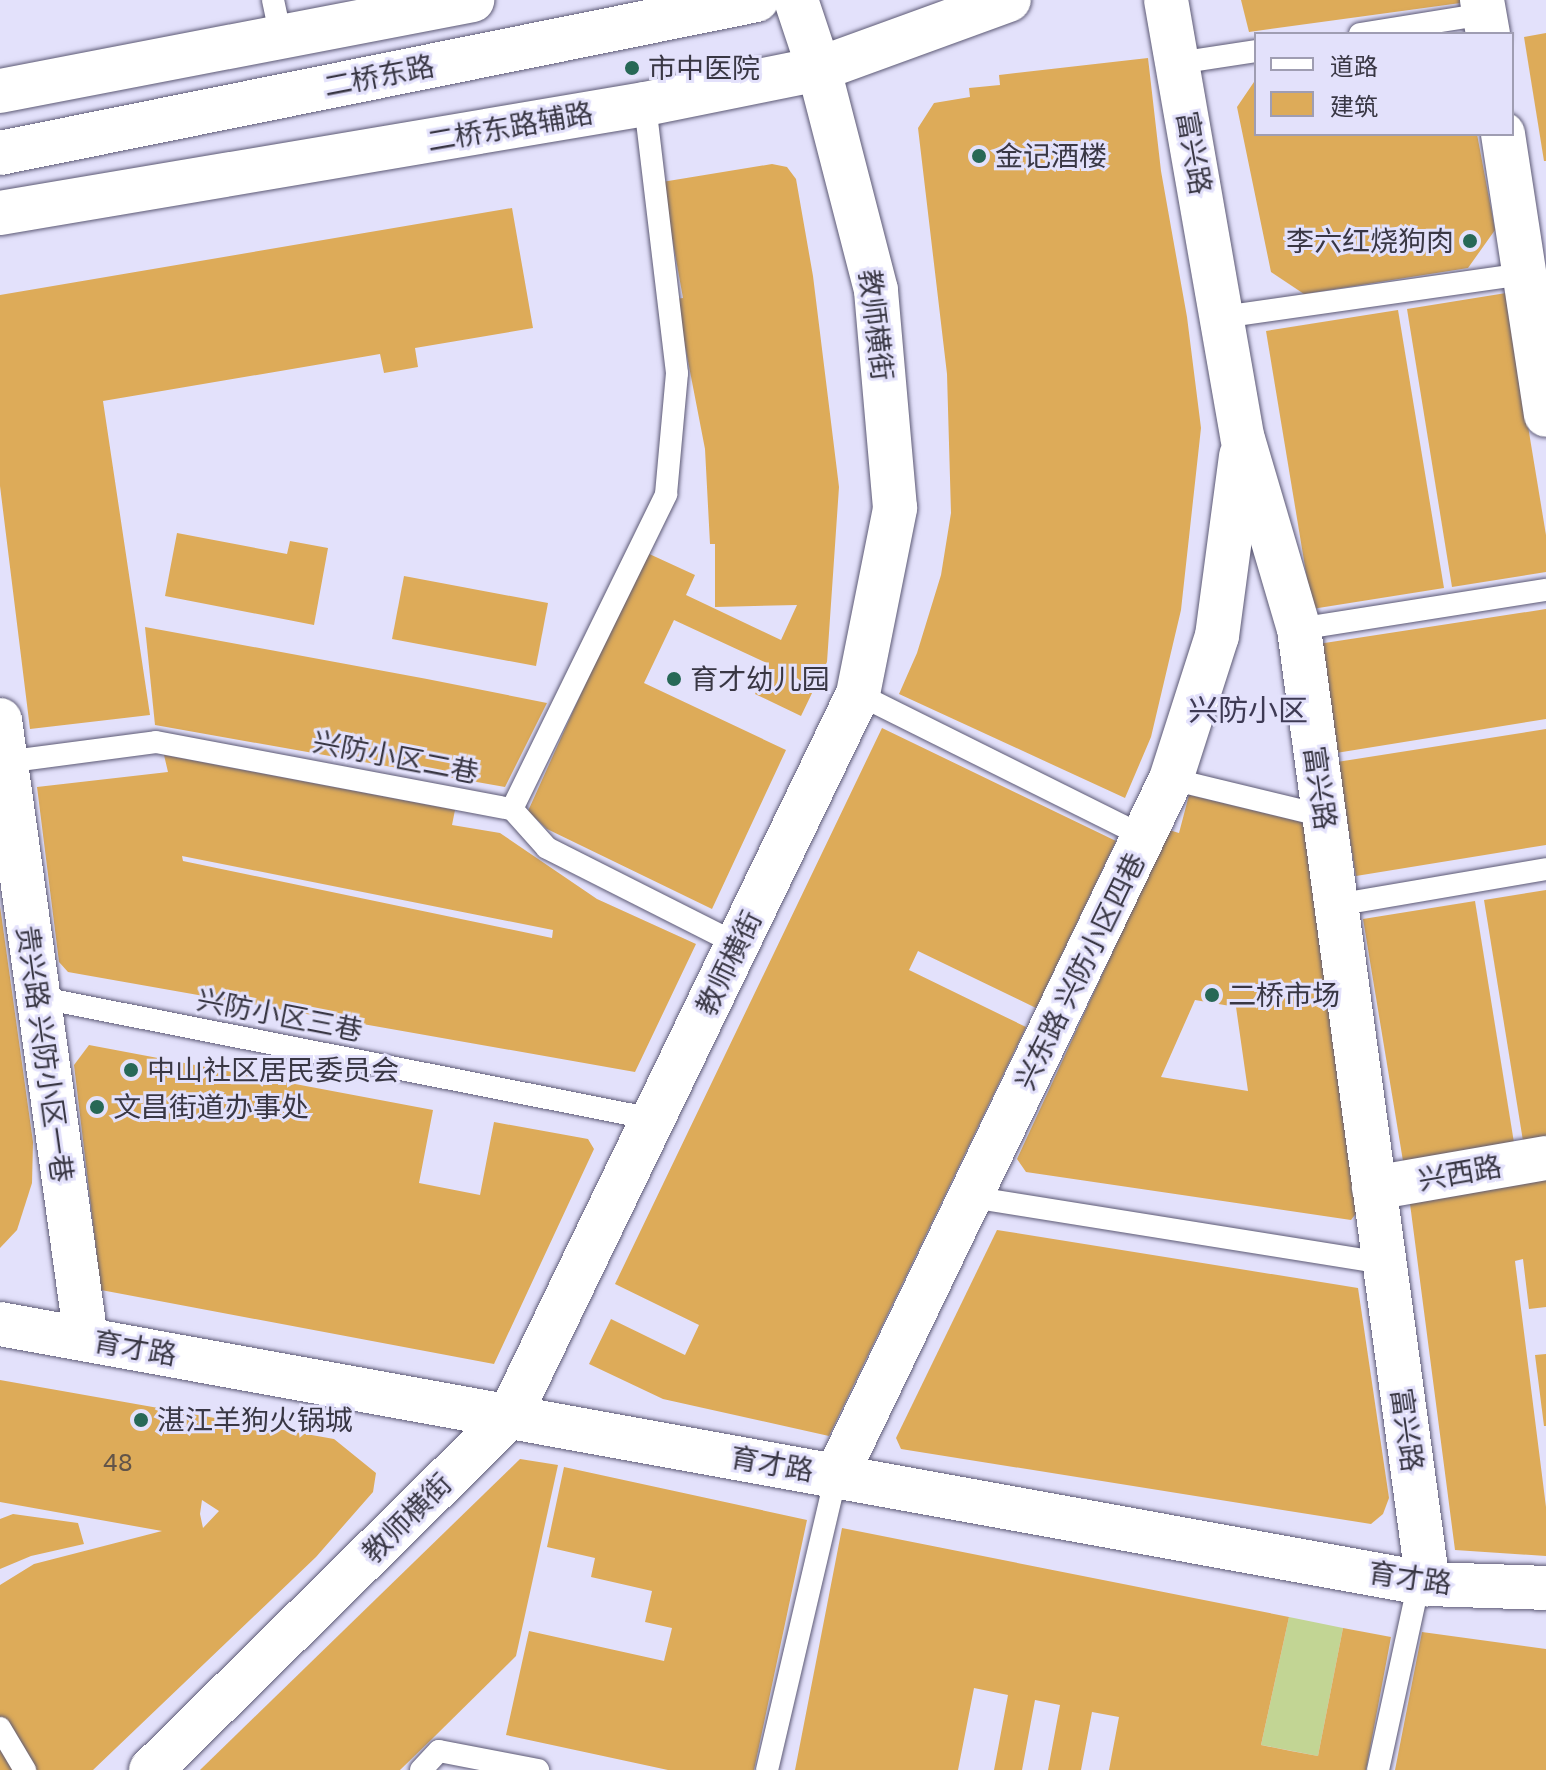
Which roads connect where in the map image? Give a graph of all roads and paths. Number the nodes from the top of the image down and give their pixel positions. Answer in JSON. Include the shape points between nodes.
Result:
{"nodes":[{"id":1,"x":472,"y":0,"type":"edge"},
{"id":2,"x":757,"y":0,"type":"edge"},
{"id":3,"x":796,"y":0,"type":"edge"},
{"id":4,"x":1009,"y":0,"type":"edge"},
{"id":5,"x":1166,"y":0,"type":"edge"},
{"id":6,"x":1485,"y":16,"type":"edge"},
{"id":7,"x":277,"y":18,"type":"edge"},
{"id":8,"x":1374,"y":32,"type":"edge"},
{"id":9,"x":1254,"y":51,"type":"edge"},
{"id":10,"x":1178,"y":63,"type":"junction"},
{"id":11,"x":819,"y":69,"type":"junction"},
{"id":12,"x":0,"y":91,"type":"edge"},
{"id":13,"x":645,"y":104,"type":"junction"},
{"id":14,"x":1503,"y":136,"type":"edge"},
{"id":15,"x":0,"y":153,"type":"edge"},
{"id":16,"x":0,"y":213,"type":"edge"},
{"id":17,"x":1524,"y":274,"type":"junction"},
{"id":18,"x":1222,"y":317,"type":"junction"},
{"id":19,"x":1546,"y":415,"type":"edge"},
{"id":20,"x":1243,"y":439,"type":"junction"},
{"id":21,"x":1546,"y":590,"type":"edge"},
{"id":22,"x":1299,"y":629,"type":"junction"},
{"id":23,"x":858,"y":694,"type":"junction"},
{"id":24,"x":3,"y":741,"type":"edge"},
{"id":25,"x":1171,"y":779,"type":"junction"},
{"id":26,"x":512,"y":809,"type":"junction"},
{"id":27,"x":1324,"y":816,"type":"junction"},
{"id":28,"x":1145,"y":837,"type":"junction"},
{"id":29,"x":1546,"y":869,"type":"edge"},
{"id":30,"x":1336,"y":905,"type":"junction"},
{"id":31,"x":739,"y":945,"type":"junction"},
{"id":32,"x":37,"y":997,"type":"junction"},
{"id":33,"x":653,"y":1119,"type":"junction"},
{"id":34,"x":1546,"y":1158,"type":"edge"},
{"id":35,"x":1374,"y":1188,"type":"junction"},
{"id":36,"x":971,"y":1197,"type":"junction"},
{"id":37,"x":1385,"y":1263,"type":"junction"},
{"id":38,"x":0,"y":1324,"type":"edge"},
{"id":39,"x":86,"y":1339,"type":"junction"},
{"id":40,"x":509,"y":1417,"type":"junction"},
{"id":41,"x":836,"y":1476,"type":"junction"},
{"id":42,"x":1423,"y":1583,"type":"junction"},
{"id":43,"x":1546,"y":1588,"type":"edge"},
{"id":44,"x":0,"y":1728,"type":"edge"},
{"id":45,"x":25,"y":1770,"type":"edge"},
{"id":46,"x":151,"y":1770,"type":"edge"},
{"id":47,"x":421,"y":1770,"type":"edge"},
{"id":48,"x":538,"y":1770,"type":"edge"},
{"id":49,"x":767,"y":1770,"type":"edge"},
{"id":50,"x":1378,"y":1770,"type":"edge"}],
"edges":[{"from":1,"to":7,"type":"street","name":"二桥东路"},
{"from":2,"to":15,"type":"street","name":"二桥东路"},
{"from":3,"to":11,"type":"street","name":"教师横街"},
{"from":4,"to":11,"type":"street","name":"二桥东路辅路"},
{"from":5,"to":10,"type":"street","name":"富兴路"},
{"from":6,"to":8,"type":"lane"},
{"from":7,"to":12,"type":"street","name":"二桥东路"},
{"from":9,"to":10,"type":"lane"},
{"from":10,"to":18,"type":"street","name":"富兴路"},
{"from":11,"to":13,"type":"street","name":"二桥东路辅路"},
{"from":11,"to":23,"type":"street","name":"教师横街","via":[[876,290],[895,508]]},
{"from":13,"to":16,"type":"street","name":"二桥东路辅路"},
{"from":13,"to":26,"type":"lane","via":[[677,373],[666,494]]},
{"from":14,"to":17,"type":"street"},
{"from":17,"to":18,"type":"lane"},
{"from":17,"to":19,"type":"street"},
{"from":18,"to":20,"type":"street","name":"富兴路"},
{"from":20,"to":22,"type":"street","name":"富兴路"},
{"from":20,"to":25,"type":"street","name":"兴东路 兴防小区四巷","via":[[1217,636]]},
{"from":21,"to":22,"type":"lane"},
{"from":22,"to":27,"type":"street","name":"富兴路"},
{"from":23,"to":28,"type":"lane"},
{"from":23,"to":31,"type":"street","name":"教师横街"},
{"from":24,"to":26,"type":"lane","name":"兴防小区二巷","via":[[156,742]]},
{"from":24,"to":32,"type":"street","name":"贵兴路 兴防小区一巷"},
{"from":25,"to":27,"type":"lane"},
{"from":25,"to":28,"type":"street","name":"兴东路 兴防小区四巷"},
{"from":26,"to":31,"type":"lane","name":"兴防小区二巷","via":[[547,848]]},
{"from":27,"to":30,"type":"street","name":"富兴路"},
{"from":28,"to":36,"type":"street","name":"兴东路 兴防小区四巷"},
{"from":29,"to":30,"type":"lane"},
{"from":30,"to":35,"type":"street","name":"富兴路"},
{"from":31,"to":33,"type":"street","name":"教师横街"},
{"from":32,"to":33,"type":"lane","name":"兴防小区三巷"},
{"from":32,"to":39,"type":"street","name":"贵兴路 兴防小区一巷"},
{"from":33,"to":40,"type":"street","name":"教师横街"},
{"from":34,"to":35,"type":"street","name":"兴西路"},
{"from":35,"to":37,"type":"street","name":"富兴路"},
{"from":36,"to":37,"type":"lane"},
{"from":36,"to":41,"type":"street","name":"兴东路 兴防小区四巷"},
{"from":37,"to":42,"type":"street","name":"富兴路"},
{"from":38,"to":39,"type":"street","name":"育才路"},
{"from":39,"to":40,"type":"street","name":"育才路"},
{"from":40,"to":41,"type":"street","name":"育才路"},
{"from":40,"to":46,"type":"street","name":"教师横街"},
{"from":41,"to":42,"type":"street","name":"育才路"},
{"from":41,"to":49,"type":"lane"},
{"from":42,"to":43,"type":"street","name":"育才路"},
{"from":42,"to":50,"type":"lane"},
{"from":44,"to":45,"type":"lane"},
{"from":47,"to":48,"type":"lane","via":[[439,1751]]}]}
